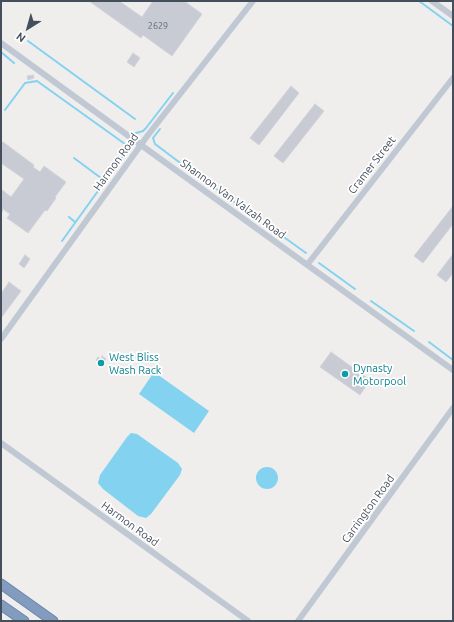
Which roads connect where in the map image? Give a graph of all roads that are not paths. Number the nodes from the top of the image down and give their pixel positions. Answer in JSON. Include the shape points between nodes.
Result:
{"nodes":[{"id":1,"x":252,"y":1,"type":"edge"},
{"id":2,"x":432,"y":1,"type":"edge"},
{"id":3,"x":453,"y":16,"type":"edge"},
{"id":4,"x":1,"y":43,"type":"edge"},
{"id":5,"x":453,"y":78,"type":"edge"},
{"id":6,"x":141,"y":145,"type":"junction"},
{"id":7,"x":307,"y":265,"type":"junction"},
{"id":8,"x":1,"y":339,"type":"edge"},
{"id":9,"x":453,"y":370,"type":"edge"},
{"id":10,"x":453,"y":408,"type":"edge"},
{"id":11,"x":1,"y":443,"type":"edge"},
{"id":12,"x":1,"y":584,"type":"edge"},
{"id":13,"x":1,"y":604,"type":"edge"},
{"id":14,"x":24,"y":621,"type":"edge"},
{"id":15,"x":53,"y":621,"type":"edge"},
{"id":16,"x":248,"y":621,"type":"edge"},
{"id":17,"x":298,"y":621,"type":"edge"}],
"edges":[{"from":1,"to":6,"type":"street","name":"Harmon Road"},
{"from":2,"to":3,"type":"street"},
{"from":4,"to":6,"type":"street","name":"Shannon Van Valzah Road"},
{"from":5,"to":7,"type":"street","name":"Cramer Street"},
{"from":6,"to":7,"type":"street","name":"Shannon Van Valzah Road"},
{"from":6,"to":8,"type":"street","name":"Harmon Road"},
{"from":7,"to":9,"type":"street","name":"Shannon Van Valzah Road"},
{"from":10,"to":17,"type":"street","name":"Carrington Road"},
{"from":11,"to":16,"type":"street","name":"Harmon Road"},
{"from":12,"to":15,"type":"highway"},
{"from":13,"to":14,"type":"highway"}]}
